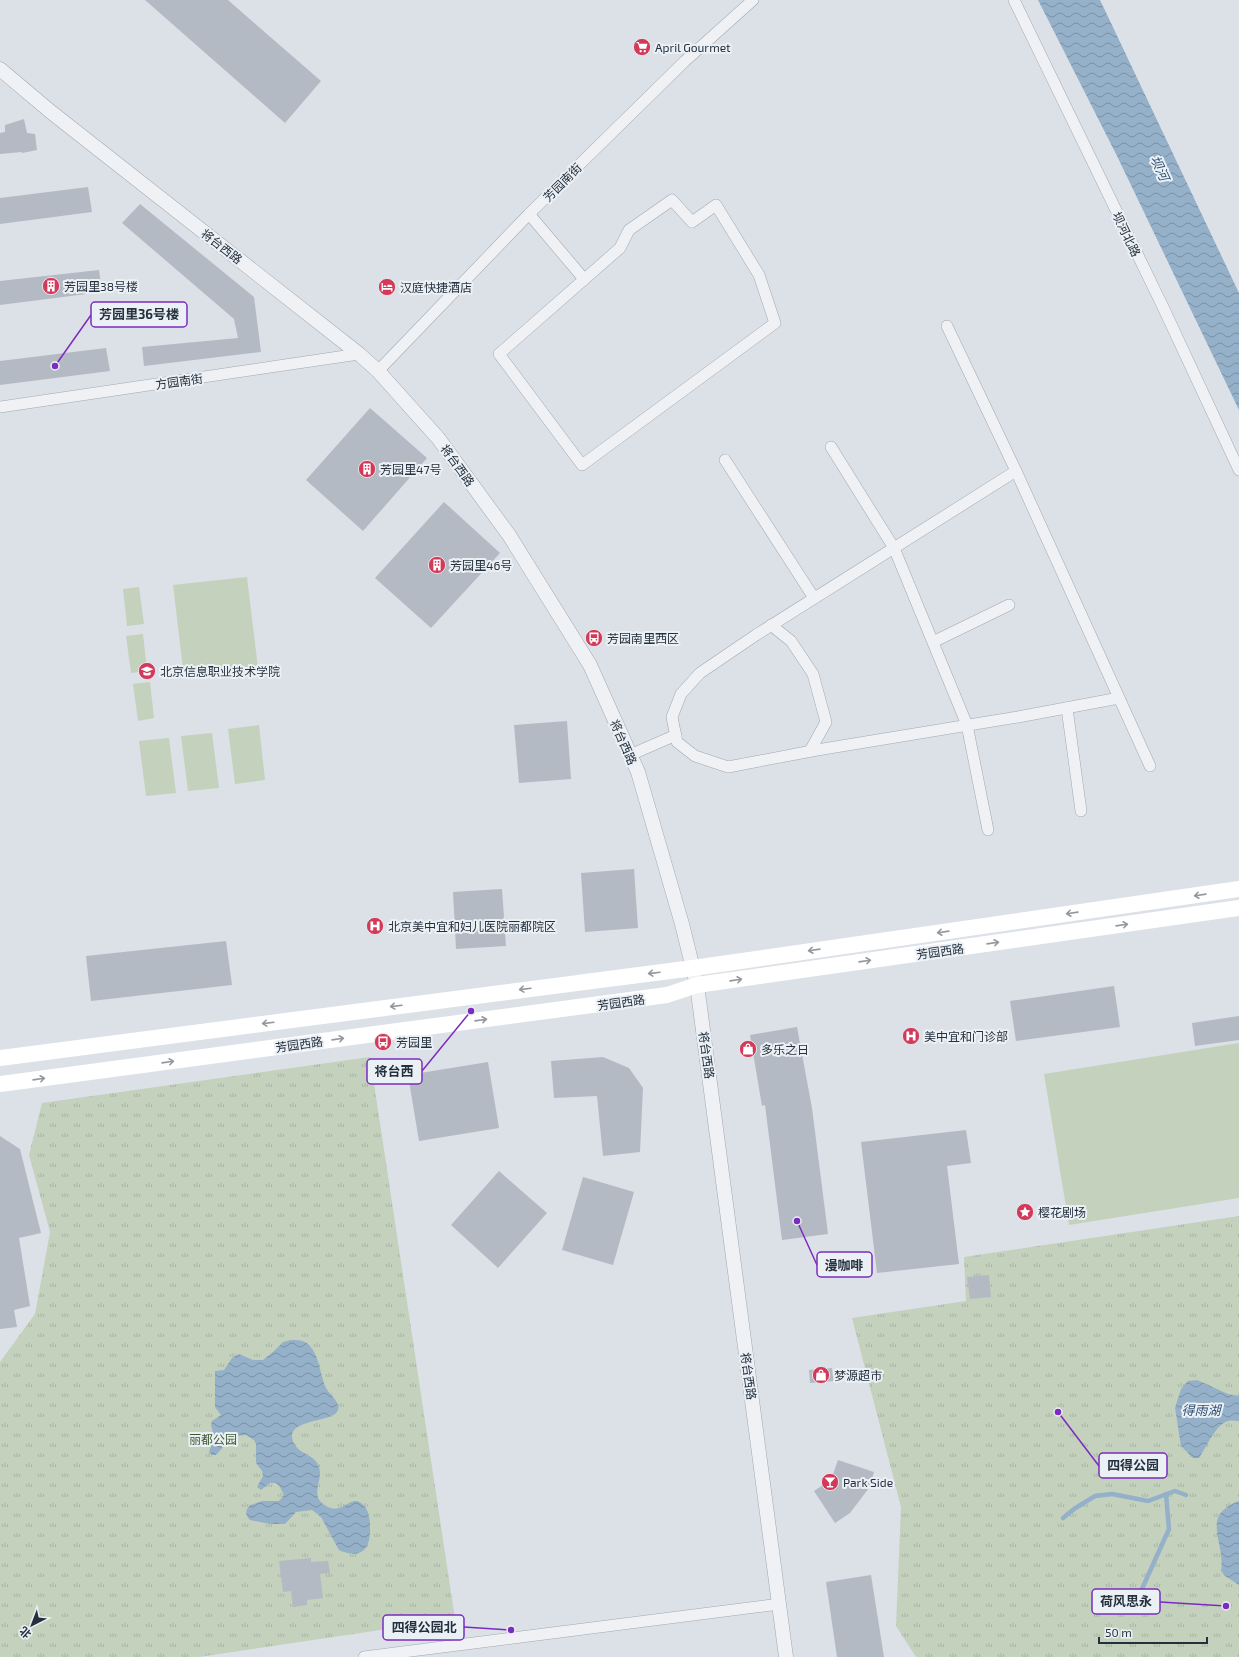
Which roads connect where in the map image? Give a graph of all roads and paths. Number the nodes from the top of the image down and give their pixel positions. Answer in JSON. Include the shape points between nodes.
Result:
{"nodes":[{"id":1,"x":753,"y":0,"type":"edge"},
{"id":2,"x":1014,"y":0,"type":"edge"},
{"id":3,"x":0,"y":69,"type":"edge"},
{"id":4,"x":529,"y":214,"type":"junction"},
{"id":5,"x":584,"y":279,"type":"junction"},
{"id":6,"x":947,"y":326,"type":"dead end"},
{"id":7,"x":359,"y":354,"type":"junction"},
{"id":8,"x":378,"y":371,"type":"junction"},
{"id":9,"x":0,"y":407,"type":"edge"},
{"id":10,"x":832,"y":447,"type":"dead end"},
{"id":11,"x":725,"y":460,"type":"dead end"},
{"id":12,"x":1239,"y":470,"type":"edge"},
{"id":13,"x":1016,"y":471,"type":"junction"},
{"id":14,"x":894,"y":548,"type":"junction"},
{"id":15,"x":814,"y":598,"type":"junction"},
{"id":16,"x":1009,"y":605,"type":"dead end"},
{"id":17,"x":771,"y":625,"type":"junction"},
{"id":18,"x":933,"y":642,"type":"junction"},
{"id":19,"x":1119,"y":698,"type":"junction"},
{"id":20,"x":1067,"y":708,"type":"junction"},
{"id":21,"x":967,"y":725,"type":"junction"},
{"id":22,"x":676,"y":735,"type":"junction"},
{"id":23,"x":810,"y":751,"type":"junction"},
{"id":24,"x":630,"y":755,"type":"junction"},
{"id":25,"x":1150,"y":766,"type":"dead end"},
{"id":26,"x":1081,"y":811,"type":"dead end"},
{"id":27,"x":988,"y":830,"type":"dead end"},
{"id":28,"x":1239,"y":889,"type":"edge"},
{"id":29,"x":1239,"y":908,"type":"edge"},
{"id":30,"x":693,"y":968,"type":"junction"},
{"id":31,"x":697,"y":985,"type":"junction"},
{"id":32,"x":0,"y":1058,"type":"edge"},
{"id":33,"x":0,"y":1084,"type":"edge"},
{"id":34,"x":780,"y":1604,"type":"junction"},
{"id":35,"x":364,"y":1657,"type":"edge"},
{"id":36,"x":786,"y":1657,"type":"edge"}],
"edges":[{"from":1,"to":4,"type":"street","name":"芳园南街","via":[[685,61]]},
{"from":2,"to":12,"type":"street","name":"坝河北路"},
{"from":3,"to":7,"type":"street","name":"将台西路"},
{"from":4,"to":5,"type":"street"},
{"from":4,"to":8,"type":"street","name":"芳园南街"},
{"from":5,"to":5,"type":"street","via":[[499,354],[582,466],[775,323],[760,275],[716,205],[692,222],[672,200],[629,230],[620,248]]},
{"from":6,"to":13,"type":"street"},
{"from":7,"to":8,"type":"street","name":"将台西路"},
{"from":7,"to":9,"type":"street","name":"方园南街"},
{"from":8,"to":24,"type":"street","name":"将台西路","via":[[438,438],[509,535],[590,666]]},
{"from":10,"to":14,"type":"street"},
{"from":11,"to":15,"type":"street"},
{"from":13,"to":14,"type":"street"},
{"from":13,"to":19,"type":"street"},
{"from":14,"to":15,"type":"street"},
{"from":14,"to":18,"type":"street"},
{"from":15,"to":17,"type":"street"},
{"from":16,"to":18,"type":"street"},
{"from":17,"to":22,"type":"street","via":[[700,673],[681,694],[672,717]]},
{"from":17,"to":23,"type":"street","via":[[791,641],[813,674],[826,722]]},
{"from":18,"to":21,"type":"street"},
{"from":19,"to":20,"type":"street"},
{"from":19,"to":25,"type":"street"},
{"from":20,"to":21,"type":"street"},
{"from":20,"to":26,"type":"street"},
{"from":21,"to":23,"type":"street"},
{"from":21,"to":27,"type":"street"},
{"from":22,"to":23,"type":"street","via":[[677,742],[695,756],[728,767]]},
{"from":22,"to":24,"type":"street"},
{"from":24,"to":30,"type":"street","name":"将台西路","via":[[638,772]]},
{"from":28,"to":30,"type":"main road","name":"芳园西路","one_way":true},
{"from":31,"to":29,"type":"main road","name":"芳园西路","one_way":true},
{"from":30,"to":31,"type":"street","name":"将台西路"},
{"from":30,"to":32,"type":"main road","name":"芳园西路","one_way":true},
{"from":33,"to":31,"type":"main road","name":"芳园西路","one_way":true,"via":[[667,996]]},
{"from":31,"to":34,"type":"street","name":"将台西路"},
{"from":34,"to":35,"type":"street"},
{"from":34,"to":36,"type":"street","name":"将台西路"}]}
